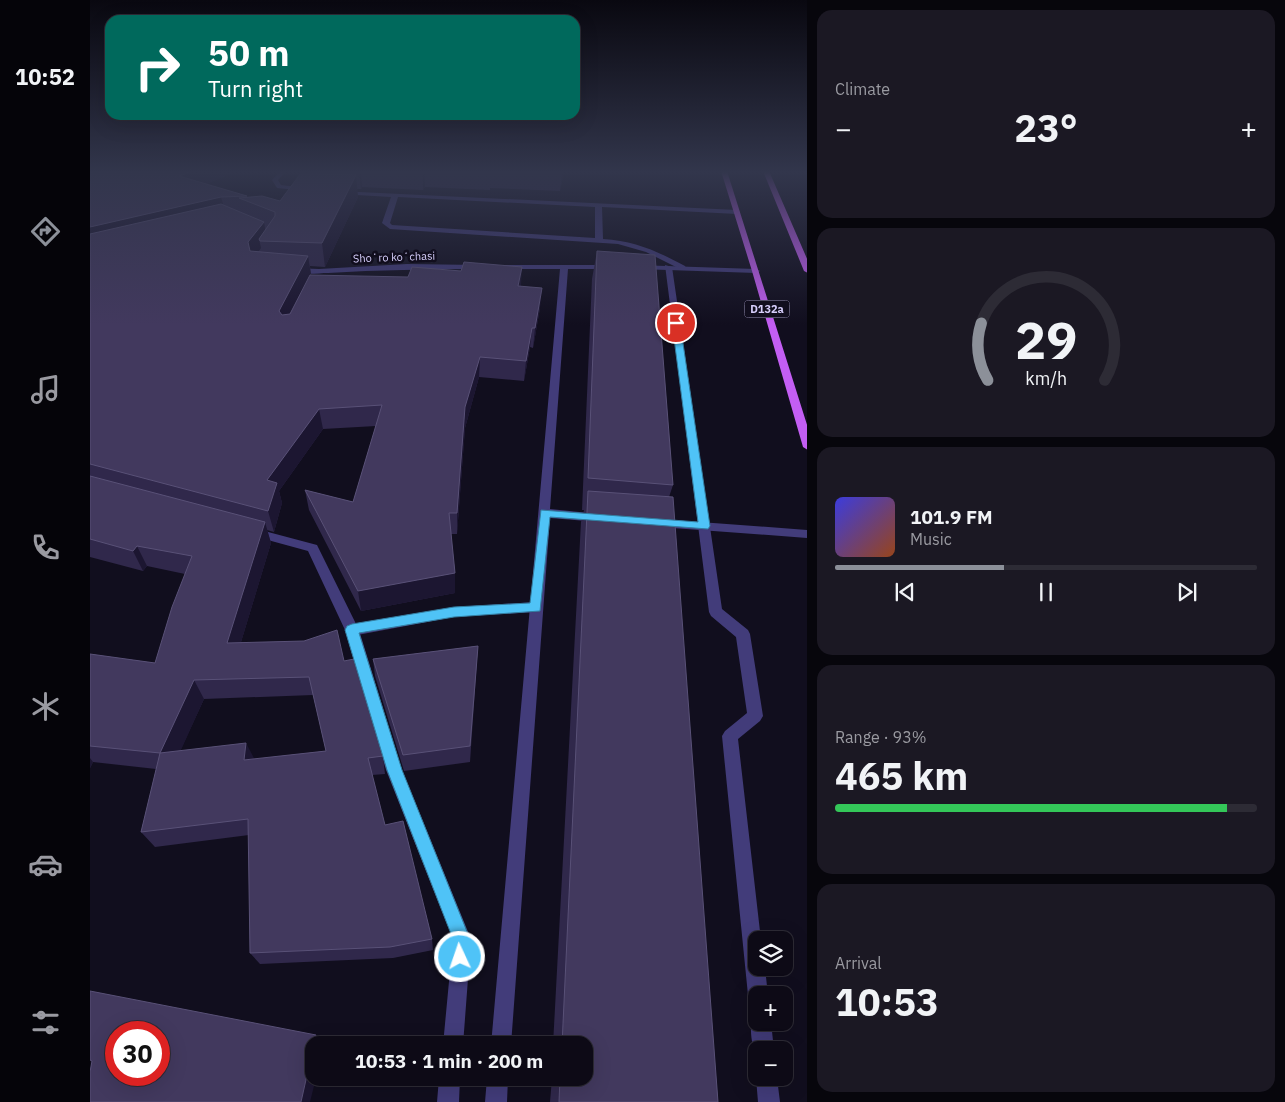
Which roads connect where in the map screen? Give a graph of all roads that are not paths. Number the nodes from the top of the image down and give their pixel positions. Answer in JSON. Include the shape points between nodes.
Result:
{"nodes":[{"id":1,"x":386,"y":222,"type":"edge"},
{"id":2,"x":598,"y":222,"type":"edge"},
{"id":3,"x":740,"y":222,"type":"edge"},
{"id":4,"x":788,"y":222,"type":"edge"},
{"id":5,"x":599,"y":241,"type":"junction"},
{"id":6,"x":806,"y":263,"type":"edge"},
{"id":7,"x":485,"y":267,"type":"edge"},
{"id":8,"x":495,"y":267,"type":"edge"},
{"id":9,"x":564,"y":267,"type":"junction"},
{"id":10,"x":621,"y":267,"type":"edge"},
{"id":11,"x":630,"y":267,"type":"edge"},
{"id":12,"x":675,"y":267,"type":"junction"},
{"id":13,"x":281,"y":269,"type":"edge"},
{"id":14,"x":319,"y":271,"type":"junction"},
{"id":15,"x":756,"y":271,"type":"junction"},
{"id":16,"x":315,"y":280,"type":"edge"},
{"id":17,"x":807,"y":445,"type":"edge"},
{"id":18,"x":544,"y":513,"type":"junction"},
{"id":19,"x":610,"y":518,"type":"edge"},
{"id":20,"x":648,"y":522,"type":"edge"},
{"id":21,"x":704,"y":526,"type":"junction"},
{"id":22,"x":238,"y":528,"type":"edge"},
{"id":23,"x":807,"y":534,"type":"edge"},
{"id":24,"x":536,"y":607,"type":"junction"},
{"id":25,"x":352,"y":630,"type":"junction"},
{"id":26,"x":757,"y":986,"type":"edge"},
{"id":27,"x":454,"y":1036,"type":"edge"},
{"id":28,"x":501,"y":1036,"type":"edge"},
{"id":29,"x":449,"y":1086,"type":"edge"},
{"id":30,"x":497,"y":1086,"type":"edge"},
{"id":31,"x":768,"y":1086,"type":"edge"},
{"id":32,"x":448,"y":1102,"type":"edge"},
{"id":33,"x":496,"y":1102,"type":"edge"},
{"id":34,"x":769,"y":1102,"type":"edge"}],
"edges":[{"from":1,"to":5,"type":"street","via":[[390,227],[418,230]]},
{"from":2,"to":5,"type":"street"},
{"from":3,"to":15,"type":"main road","number":"D132a"},
{"from":4,"to":6,"type":"main road"},
{"from":5,"to":12,"type":"street","via":[[649,250]]},
{"from":7,"to":14,"type":"street","name":"Shoʻro koʻchasi","via":[[407,266]]},
{"from":8,"to":9,"type":"street"},
{"from":9,"to":10,"type":"street"},
{"from":9,"to":18,"type":"street"},
{"from":11,"to":12,"type":"street"},
{"from":12,"to":15,"type":"street"},
{"from":12,"to":21,"type":"street"},
{"from":13,"to":14,"type":"street","name":"Shoʻro koʻchasi"},
{"from":14,"to":16,"type":"street"},
{"from":15,"to":17,"type":"main road","number":"D132a"},
{"from":18,"to":19,"type":"street"},
{"from":18,"to":24,"type":"street"},
{"from":20,"to":21,"type":"street"},
{"from":21,"to":23,"type":"street"},
{"from":21,"to":26,"type":"street","via":[[716,612],[744,634],[755,716],[730,736]]},
{"from":22,"to":25,"type":"street","via":[[312,548]]},
{"from":24,"to":25,"type":"street","via":[[454,612]]},
{"from":24,"to":28,"type":"street"},
{"from":25,"to":27,"type":"street","via":[[394,770],[462,939]]},
{"from":29,"to":32,"type":"street"},
{"from":30,"to":33,"type":"street"},
{"from":31,"to":34,"type":"street"}]}
